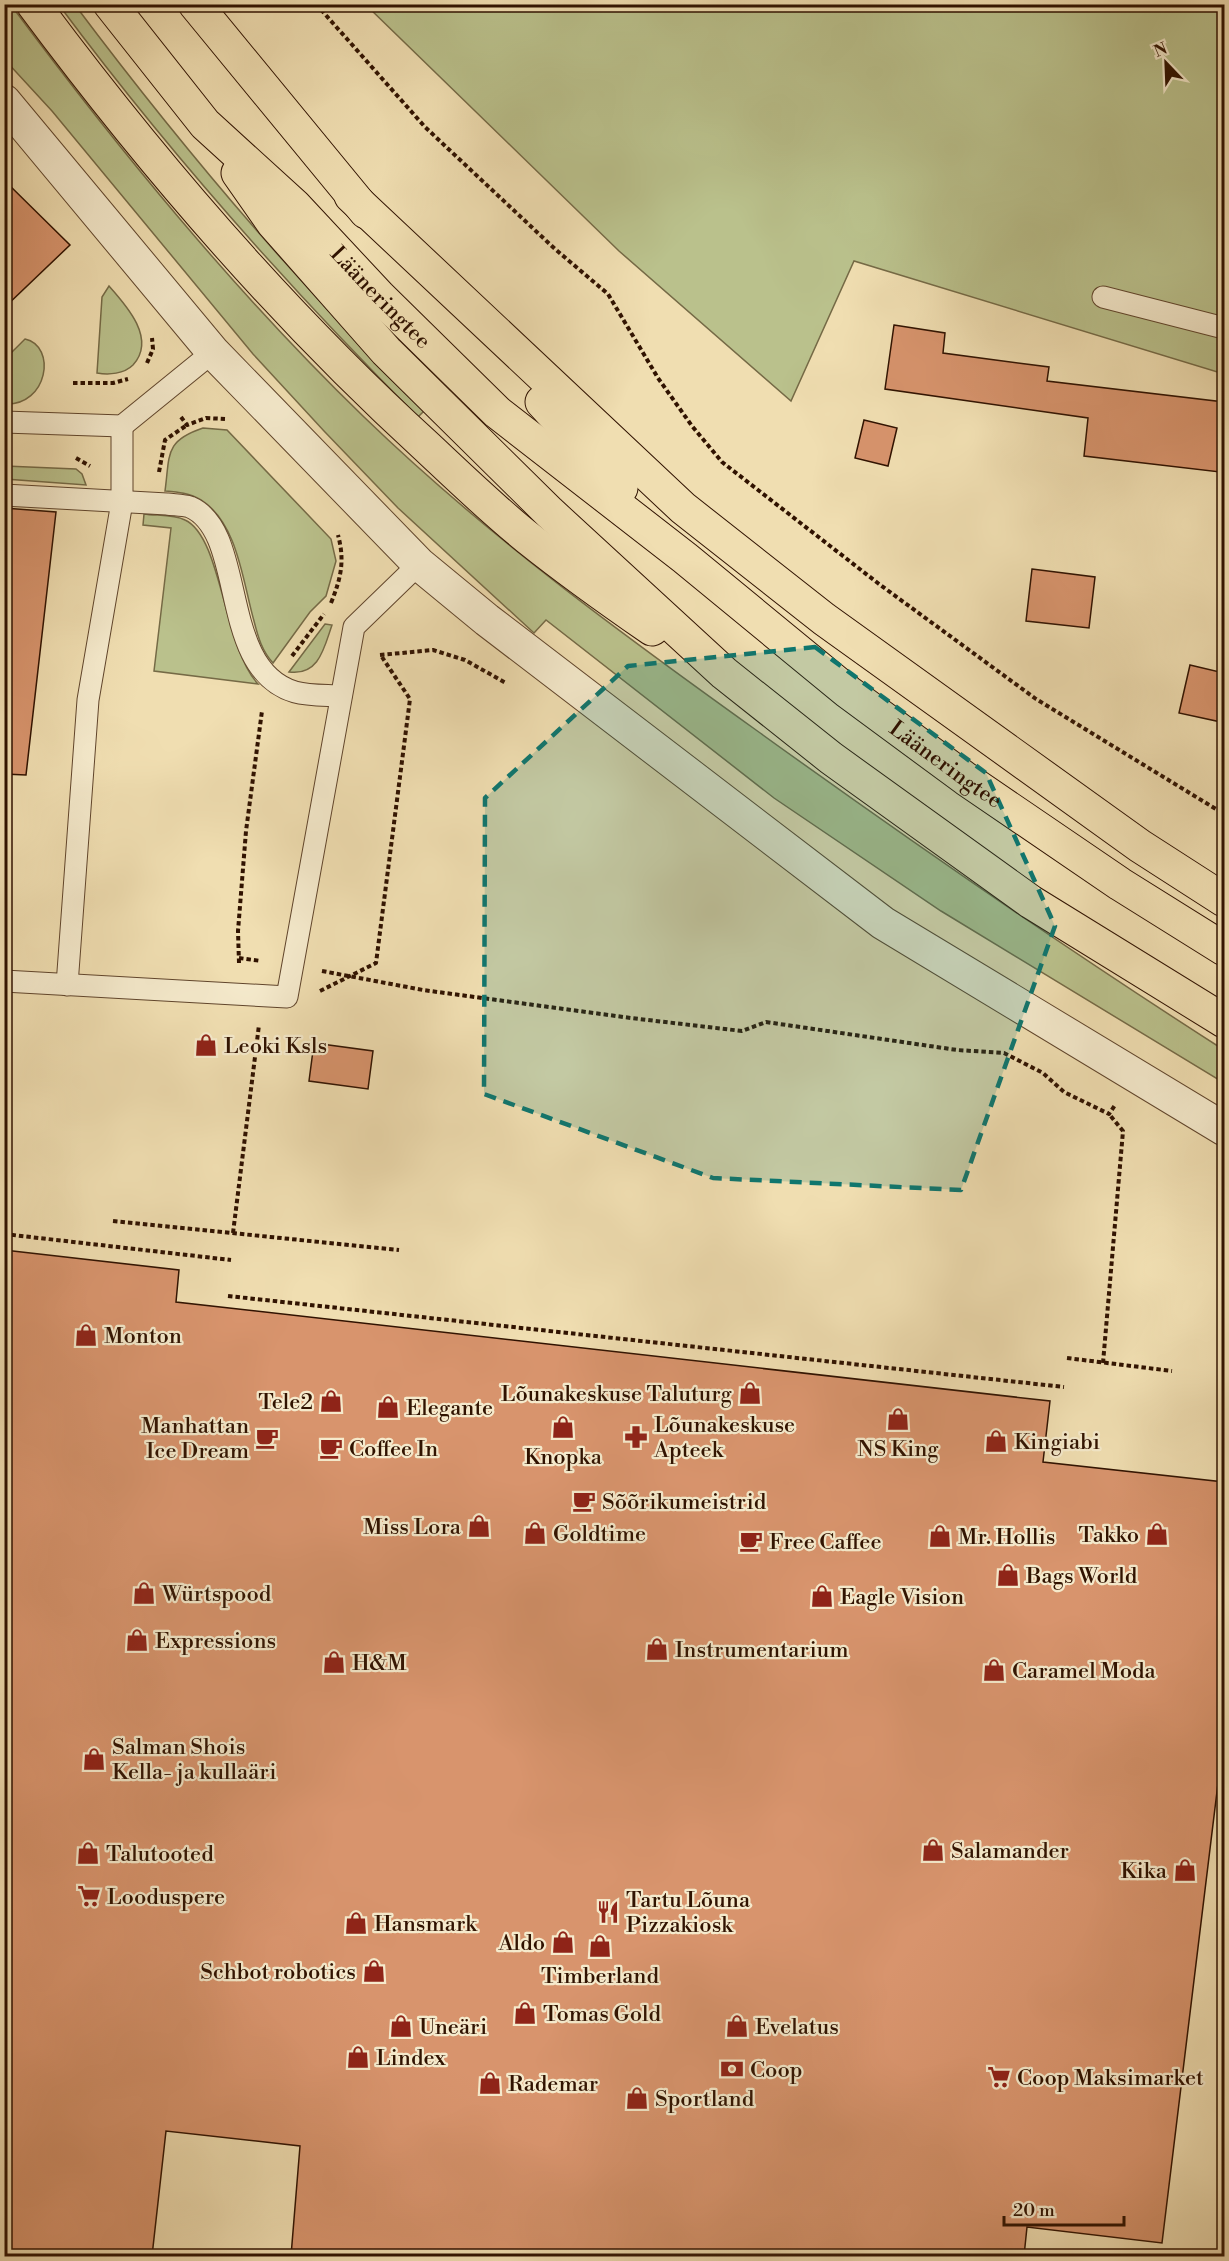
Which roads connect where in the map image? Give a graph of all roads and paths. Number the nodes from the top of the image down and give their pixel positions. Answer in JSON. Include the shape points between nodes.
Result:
{"nodes":[{"id":1,"x":33,"y":4,"type":"edge"},
{"id":2,"x":110,"y":4,"type":"edge"},
{"id":3,"x":195,"y":4,"type":"edge"},
{"id":4,"x":316,"y":4,"type":"edge"},
{"id":5,"x":4,"y":101,"type":"edge"},
{"id":6,"x":205,"y":124,"type":"junction"},
{"id":7,"x":351,"y":196,"type":"junction"},
{"id":8,"x":1103,"y":297,"type":"dead end"},
{"id":9,"x":1224,"y":328,"type":"edge"},
{"id":10,"x":213,"y":352,"type":"junction"},
{"id":11,"x":135,"y":376,"type":"dead end"},
{"id":12,"x":73,"y":383,"type":"dead end"},
{"id":13,"x":4,"y":422,"type":"edge"},
{"id":14,"x":187,"y":425,"type":"dead end"},
{"id":15,"x":122,"y":426,"type":"junction"},
{"id":16,"x":4,"y":495,"type":"edge"},
{"id":17,"x":122,"y":502,"type":"junction"},
{"id":18,"x":155,"y":503,"type":"junction"},
{"id":19,"x":685,"y":558,"type":"junction"},
{"id":20,"x":419,"y":564,"type":"junction"},
{"id":21,"x":330,"y":607,"type":"dead end"},
{"id":22,"x":381,"y":657,"type":"dead end"},
{"id":23,"x":724,"y":674,"type":"junction"},
{"id":24,"x":273,"y":679,"type":"junction"},
{"id":25,"x":341,"y":696,"type":"junction"},
{"id":26,"x":1224,"y":814,"type":"edge"},
{"id":27,"x":1224,"y":900,"type":"edge"},
{"id":28,"x":1224,"y":949,"type":"edge"},
{"id":29,"x":239,"y":958,"type":"junction"},
{"id":30,"x":292,"y":966,"type":"junction"},
{"id":31,"x":349,"y":977,"type":"junction"},
{"id":32,"x":4,"y":981,"type":"edge"},
{"id":33,"x":67,"y":985,"type":"junction"},
{"id":34,"x":244,"y":994,"type":"junction"},
{"id":35,"x":313,"y":994,"type":"dead end"},
{"id":36,"x":1224,"y":1021,"type":"edge"},
{"id":37,"x":1136,"y":1076,"type":"junction"},
{"id":38,"x":1109,"y":1114,"type":"junction"},
{"id":39,"x":1224,"y":1129,"type":"edge"},
{"id":40,"x":113,"y":1221,"type":"dead end"},
{"id":41,"x":233,"y":1233,"type":"junction"},
{"id":42,"x":4,"y":1234,"type":"edge"},
{"id":43,"x":399,"y":1250,"type":"dead end"},
{"id":44,"x":231,"y":1260,"type":"dead end"},
{"id":45,"x":228,"y":1296,"type":"dead end"},
{"id":46,"x":1067,"y":1358,"type":"dead end"},
{"id":47,"x":1103,"y":1363,"type":"junction"},
{"id":48,"x":1172,"y":1371,"type":"dead end"},
{"id":49,"x":1064,"y":1387,"type":"dead end"}],
"edges":[{"from":1,"to":23,"type":"highway","via":[[199,212],[374,399],[527,537],[661,636]]},
{"from":2,"to":6,"type":"highway","name":"Lääneringtee"},
{"from":3,"to":7,"type":"highway","name":"Lääneringtee"},
{"from":4,"to":26,"type":"path","via":[[425,127],[608,294],[658,378],[722,462],[1036,699]]},
{"from":5,"to":10,"type":"street"},
{"from":6,"to":19,"type":"highway","name":"Lääneringtee","via":[[295,206],[379,296],[497,412]]},
{"from":6,"to":23,"type":"highway","via":[[273,223],[386,351],[549,512]]},
{"from":7,"to":19,"type":"highway","name":"Lääneringtee"},
{"from":7,"to":27,"type":"highway","via":[[693,516],[852,640],[1140,846]]},
{"from":8,"to":9,"type":"lane"},
{"from":10,"to":15,"type":"lane"},
{"from":10,"to":20,"type":"street"},
{"from":11,"to":12,"type":"path","via":[[113,383]]},
{"from":13,"to":15,"type":"lane"},
{"from":14,"to":18,"type":"path","via":[[165,440]]},
{"from":15,"to":17,"type":"lane"},
{"from":16,"to":17,"type":"lane"},
{"from":17,"to":18,"type":"lane"},
{"from":17,"to":33,"type":"lane","via":[[88,700]]},
{"from":18,"to":24,"type":"lane","via":[[190,508],[205,519],[222,551],[249,647],[257,664]]},
{"from":19,"to":28,"type":"highway","name":"Lääneringtee","via":[[848,692],[966,779]]},
{"from":20,"to":25,"type":"lane","via":[[354,627]]},
{"from":20,"to":37,"type":"street","via":[[883,923]]},
{"from":21,"to":24,"type":"path"},
{"from":22,"to":31,"type":"path","via":[[410,699],[376,963]]},
{"from":23,"to":36,"type":"highway","via":[[831,758],[1031,902]]},
{"from":24,"to":25,"type":"lane","via":[[296,692]]},
{"from":24,"to":29,"type":"path","via":[[265,690],[246,831]]},
{"from":25,"to":30,"type":"lane"},
{"from":29,"to":30,"type":"path"},
{"from":29,"to":34,"type":"path"},
{"from":30,"to":31,"type":"path"},
{"from":30,"to":34,"type":"lane","via":[[287,997]]},
{"from":31,"to":35,"type":"path"},
{"from":31,"to":38,"type":"path","via":[[742,1031],[766,1022],[957,1050],[1004,1053],[1043,1073],[1064,1092]]},
{"from":32,"to":33,"type":"lane"},
{"from":33,"to":34,"type":"lane"},
{"from":34,"to":41,"type":"path","via":[[260,1021]]},
{"from":37,"to":38,"type":"path"},
{"from":37,"to":39,"type":"street"},
{"from":38,"to":47,"type":"path","via":[[1123,1131]]},
{"from":40,"to":41,"type":"path"},
{"from":41,"to":43,"type":"path"},
{"from":42,"to":44,"type":"path"},
{"from":45,"to":49,"type":"path"},
{"from":46,"to":47,"type":"path"},
{"from":47,"to":48,"type":"path"}]}
